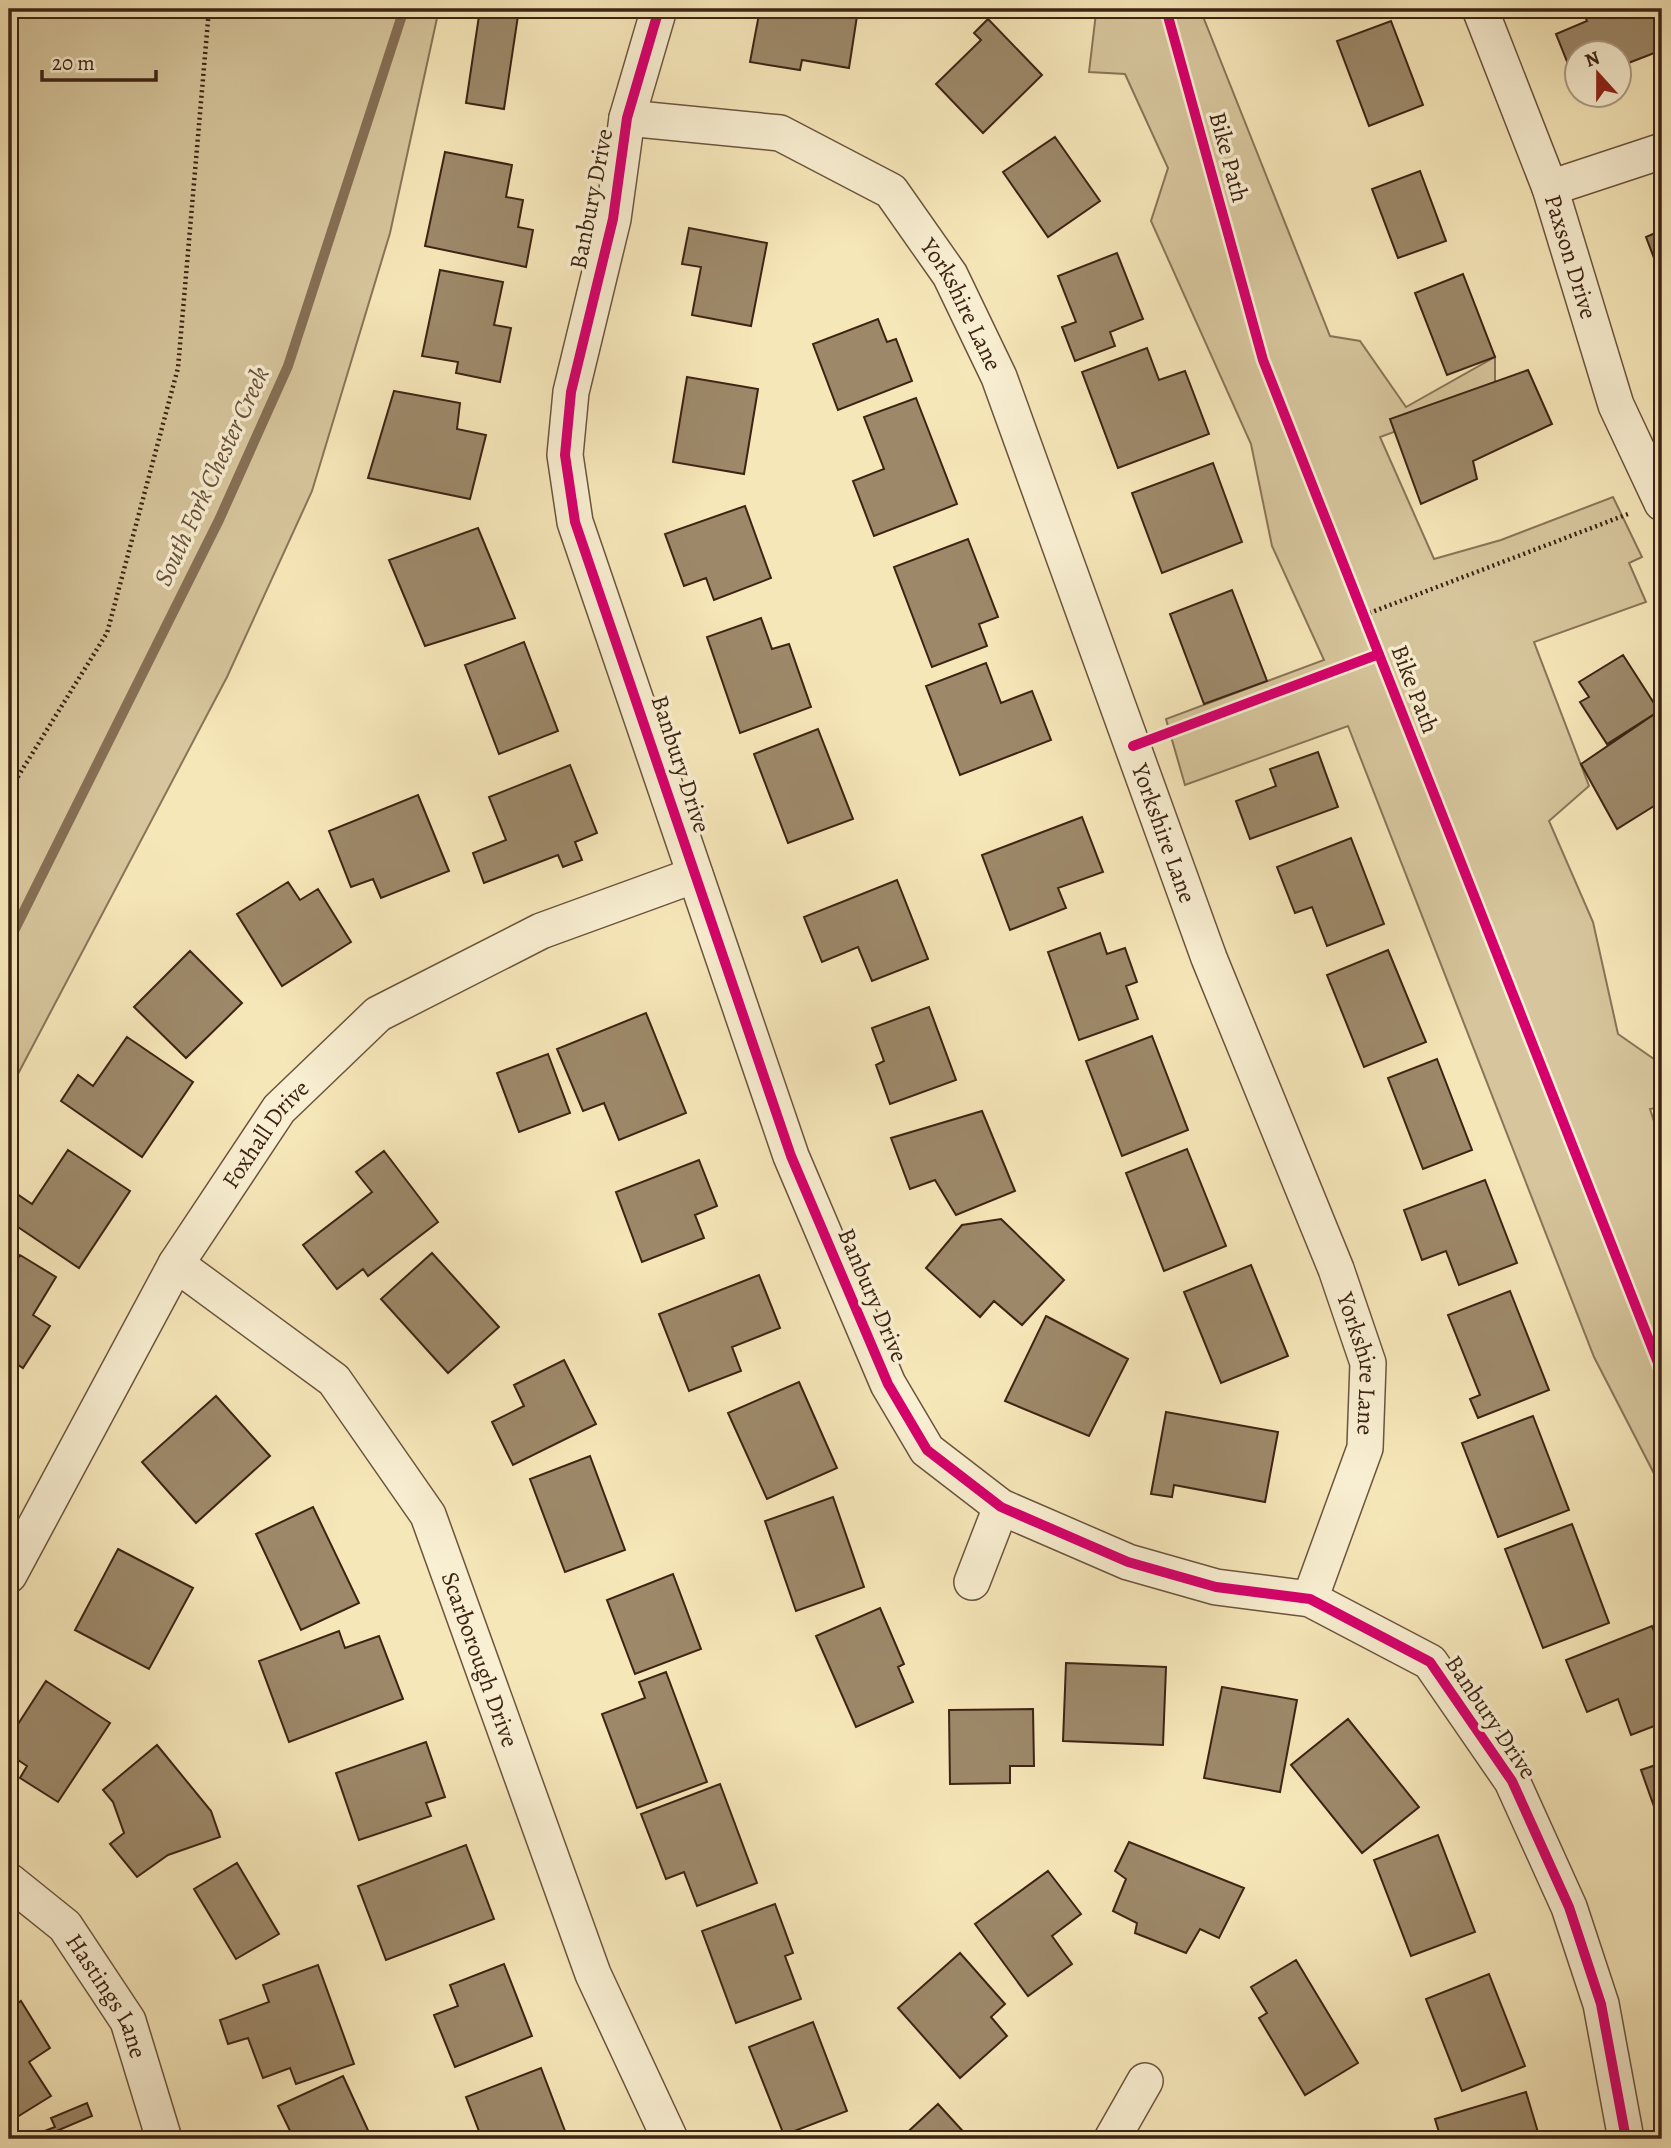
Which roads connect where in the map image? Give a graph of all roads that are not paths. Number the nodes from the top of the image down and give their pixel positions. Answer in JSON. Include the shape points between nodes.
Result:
{"nodes":[{"id":1,"x":659,"y":9,"type":"edge"},
{"id":2,"x":1480,"y":9,"type":"edge"},
{"id":3,"x":627,"y":118,"type":"junction"},
{"id":4,"x":1662,"y":151,"type":"edge"},
{"id":5,"x":1550,"y":188,"type":"junction"},
{"id":6,"x":1662,"y":502,"type":"edge"},
{"id":7,"x":695,"y":874,"type":"junction"},
{"id":8,"x":176,"y":1264,"type":"junction"},
{"id":9,"x":1001,"y":1507,"type":"junction"},
{"id":10,"x":9,"y":1575,"type":"edge"},
{"id":11,"x":972,"y":1582,"type":"dead end"},
{"id":12,"x":1310,"y":1598,"type":"junction"},
{"id":13,"x":9,"y":1881,"type":"edge"},
{"id":14,"x":1145,"y":2081,"type":"dead end"},
{"id":15,"x":164,"y":2139,"type":"edge"},
{"id":16,"x":670,"y":2139,"type":"edge"},
{"id":17,"x":1112,"y":2139,"type":"edge"},
{"id":18,"x":1626,"y":2139,"type":"edge"}],
"edges":[{"from":1,"to":3,"type":"street","name":"Banbury Drive"},
{"from":2,"to":5,"type":"street","name":"Paxson Drive"},
{"from":3,"to":7,"type":"street","name":"Banbury Drive","via":[[613,219],[571,392],[565,456],[575,522]]},
{"from":3,"to":12,"type":"street","name":"Yorkshire Lane","via":[[780,133],[891,191],[950,275],[999,377],[1209,958],[1336,1269],[1368,1363],[1365,1448]]},
{"from":4,"to":5,"type":"street"},
{"from":5,"to":6,"type":"street","name":"Paxson Drive","via":[[1616,405]]},
{"from":7,"to":8,"type":"street","name":"Foxhall Drive","via":[[541,931],[378,1014],[279,1109]]},
{"from":7,"to":9,"type":"street","name":"Banbury Drive","via":[[791,1156],[888,1384],[927,1450]]},
{"from":8,"to":10,"type":"street","name":"Foxhall Drive"},
{"from":8,"to":16,"type":"street","name":"Scarborough Drive","via":[[334,1380],[428,1515],[593,1974]]},
{"from":9,"to":11,"type":"street"},
{"from":9,"to":12,"type":"street","name":"Banbury Drive","via":[[1128,1562],[1216,1587]]},
{"from":12,"to":18,"type":"street","name":"Banbury Drive","via":[[1430,1662],[1512,1781],[1569,1907],[1601,2004]]},
{"from":13,"to":15,"type":"street","name":"Hastings Lane","via":[[65,1926],[128,2021]]},
{"from":14,"to":17,"type":"street"}]}
